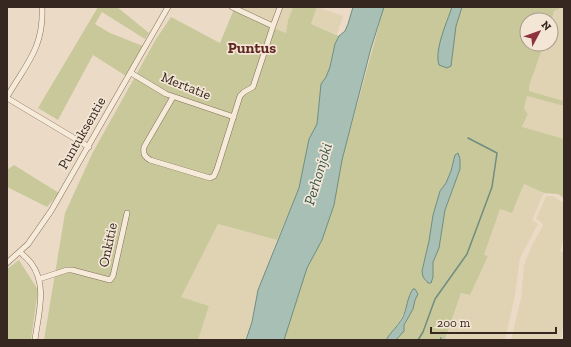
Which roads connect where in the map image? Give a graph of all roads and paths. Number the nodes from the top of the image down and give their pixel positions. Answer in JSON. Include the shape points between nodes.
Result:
{"nodes":[{"id":1,"x":42,"y":7,"type":"edge"},
{"id":2,"x":168,"y":7,"type":"edge"},
{"id":3,"x":232,"y":7,"type":"edge"},
{"id":4,"x":280,"y":7,"type":"edge"},
{"id":5,"x":273,"y":26,"type":"junction"},
{"id":6,"x":131,"y":73,"type":"junction"},
{"id":7,"x":173,"y":97,"type":"junction"},
{"id":8,"x":7,"y":98,"type":"edge"},
{"id":9,"x":234,"y":117,"type":"junction"},
{"id":10,"x":89,"y":147,"type":"junction"},
{"id":11,"x":127,"y":214,"type":"dead end"},
{"id":12,"x":20,"y":252,"type":"junction"},
{"id":13,"x":7,"y":263,"type":"edge"},
{"id":14,"x":39,"y":280,"type":"junction"},
{"id":15,"x":35,"y":340,"type":"edge"}],
"edges":[{"from":1,"to":8,"type":"street","via":[[40,39]]},
{"from":2,"to":6,"type":"street","name":"Puntuksentie"},
{"from":3,"to":5,"type":"street"},
{"from":4,"to":5,"type":"street"},
{"from":5,"to":9,"type":"street","via":[[254,87],[240,96]]},
{"from":6,"to":7,"type":"street","name":"Mertatie"},
{"from":6,"to":10,"type":"street","name":"Puntuksentie"},
{"from":7,"to":9,"type":"street","name":"Mertatie"},
{"from":7,"to":9,"type":"street","via":[[144,147],[143,153],[150,160],[210,178],[214,176]]},
{"from":8,"to":10,"type":"street"},
{"from":10,"to":12,"type":"street","name":"Puntuksentie","via":[[44,222]]},
{"from":11,"to":14,"type":"street","name":"Onkitie","via":[[110,280],[72,270]]},
{"from":12,"to":13,"type":"street","name":"Puntuksentie"},
{"from":12,"to":14,"type":"street","via":[[31,263]]},
{"from":14,"to":15,"type":"street","via":[[41,291]]}]}
